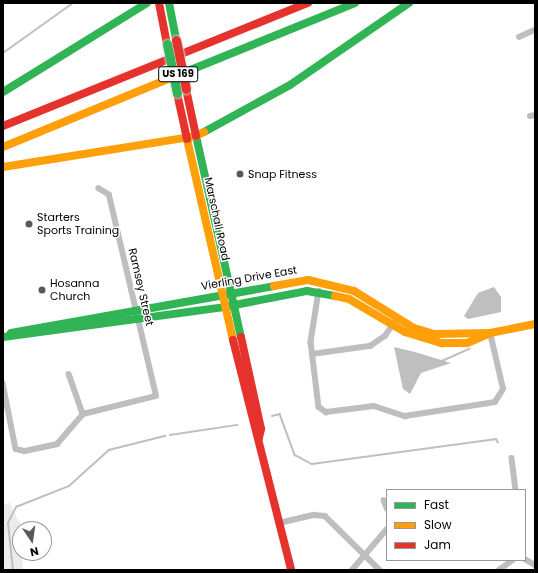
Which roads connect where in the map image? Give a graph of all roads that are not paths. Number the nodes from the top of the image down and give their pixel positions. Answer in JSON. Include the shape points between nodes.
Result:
{"nodes":[{"id":1,"x":147,"y":3,"type":"edge"},
{"id":2,"x":159,"y":3,"type":"edge"},
{"id":3,"x":169,"y":3,"type":"edge"},
{"id":4,"x":308,"y":3,"type":"edge"},
{"id":5,"x":354,"y":3,"type":"edge"},
{"id":6,"x":409,"y":3,"type":"edge"},
{"id":7,"x":535,"y":30,"type":"edge"},
{"id":8,"x":519,"y":37,"type":"dead end"},
{"id":9,"x":3,"y":92,"type":"edge"},
{"id":10,"x":3,"y":126,"type":"edge"},
{"id":11,"x":196,"y":136,"type":"junction"},
{"id":12,"x":187,"y":139,"type":"junction"},
{"id":13,"x":3,"y":147,"type":"edge"},
{"id":14,"x":3,"y":167,"type":"edge"},
{"id":15,"x":99,"y":189,"type":"dead end"},
{"id":16,"x":319,"y":281,"type":"junction"},
{"id":17,"x":319,"y":291,"type":"junction"},
{"id":18,"x":293,"y":292,"type":"junction"},
{"id":19,"x":231,"y":295,"type":"junction"},
{"id":20,"x":222,"y":297,"type":"junction"},
{"id":21,"x":234,"y":305,"type":"junction"},
{"id":22,"x":224,"y":307,"type":"junction"},
{"id":23,"x":138,"y":314,"type":"junction"},
{"id":24,"x":395,"y":322,"type":"junction"},
{"id":25,"x":535,"y":324,"type":"edge"},
{"id":26,"x":490,"y":333,"type":"junction"},
{"id":27,"x":3,"y":336,"type":"edge"},
{"id":28,"x":312,"y":354,"type":"junction"},
{"id":29,"x":69,"y":374,"type":"dead end"},
{"id":30,"x":3,"y":383,"type":"edge"},
{"id":31,"x":83,"y":414,"type":"junction"},
{"id":32,"x":259,"y":438,"type":"junction"},
{"id":33,"x":512,"y":458,"type":"dead end"},
{"id":34,"x":516,"y":489,"type":"edge"},
{"id":35,"x":384,"y":500,"type":"dead end"},
{"id":36,"x":386,"y":505,"type":"edge"},
{"id":37,"x":279,"y":523,"type":"junction"},
{"id":38,"x":386,"y":530,"type":"edge"},
{"id":39,"x":364,"y":553,"type":"junction"},
{"id":40,"x":526,"y":560,"type":"edge"},
{"id":41,"x":512,"y":561,"type":"edge"},
{"id":42,"x":535,"y":565,"type":"edge"},
{"id":43,"x":291,"y":570,"type":"edge"},
{"id":44,"x":352,"y":570,"type":"edge"},
{"id":45,"x":380,"y":570,"type":"edge"},
{"id":46,"x":500,"y":570,"type":"edge"}],
"edges":[{"from":1,"to":9,"type":"main road"},
{"from":2,"to":12,"type":"main road","name":"Marschall Road","bridge":true},
{"from":3,"to":11,"type":"main road","name":"Marschall Road","bridge":true},
{"from":4,"to":10,"type":"main road","number":"US 169"},
{"from":5,"to":13,"type":"main road","number":"US 169"},
{"from":6,"to":11,"type":"main road","via":[[290,85]]},
{"from":7,"to":8,"type":"street"},
{"from":11,"to":12,"type":"main road"},
{"from":11,"to":19,"type":"main road","name":"Marschall Road"},
{"from":12,"to":14,"type":"main road"},
{"from":12,"to":20,"type":"main road","name":"Marschall Road"},
{"from":15,"to":23,"type":"street","name":"Ramsey Street","via":[[109,195]]},
{"from":16,"to":18,"type":"main road"},
{"from":16,"to":19,"type":"main road","name":"Vierling Drive East","via":[[287,283]]},
{"from":16,"to":24,"type":"main road","name":"Vierling Drive East","via":[[354,291]]},
{"from":17,"to":18,"type":"main road","name":"Vierling Drive East"},
{"from":17,"to":24,"type":"main road","name":"Vierling Drive East","via":[[349,299]]},
{"from":17,"to":28,"type":"street"},
{"from":18,"to":21,"type":"main road","name":"Vierling Drive East"},
{"from":19,"to":20,"type":"main road","name":"Vierling Drive East"},
{"from":19,"to":21,"type":"main road","name":"Marschall Road"},
{"from":20,"to":22,"type":"main road","name":"Marschall Road"},
{"from":20,"to":23,"type":"main road","name":"Vierling Drive East"},
{"from":21,"to":22,"type":"main road","name":"Vierling Drive East"},
{"from":21,"to":32,"type":"main road","name":"Marschall Road","via":[[261,429]]},
{"from":22,"to":23,"type":"main road","name":"Vierling Drive East"},
{"from":22,"to":32,"type":"main road","name":"Marschall Road","via":[[254,432]]},
{"from":23,"to":27,"type":"main road","name":"Vierling Drive East"},
{"from":23,"to":31,"type":"street","name":"Ramsey Street","via":[[156,396]]},
{"from":24,"to":26,"type":"main road","name":"Vierling Drive East","via":[[434,334]]},
{"from":24,"to":28,"type":"street","via":[[370,346]]},
{"from":25,"to":26,"type":"main road","name":"Vierling Drive East"},
{"from":26,"to":28,"type":"street","via":[[502,388],[495,402],[405,416],[374,406],[326,412],[319,407]]},
{"from":29,"to":31,"type":"street"},
{"from":30,"to":31,"type":"street","via":[[16,449],[25,451],[57,444]]},
{"from":32,"to":37,"type":"main road","name":"Marschall Road"},
{"from":33,"to":34,"type":"street"},
{"from":35,"to":36,"type":"street"},
{"from":37,"to":39,"type":"street","via":[[314,515],[325,516]]},
{"from":37,"to":43,"type":"main road","name":"Marschall Road"},
{"from":38,"to":39,"type":"street"},
{"from":39,"to":44,"type":"street"},
{"from":39,"to":45,"type":"street"},
{"from":40,"to":42,"type":"street"},
{"from":41,"to":46,"type":"street"}]}
